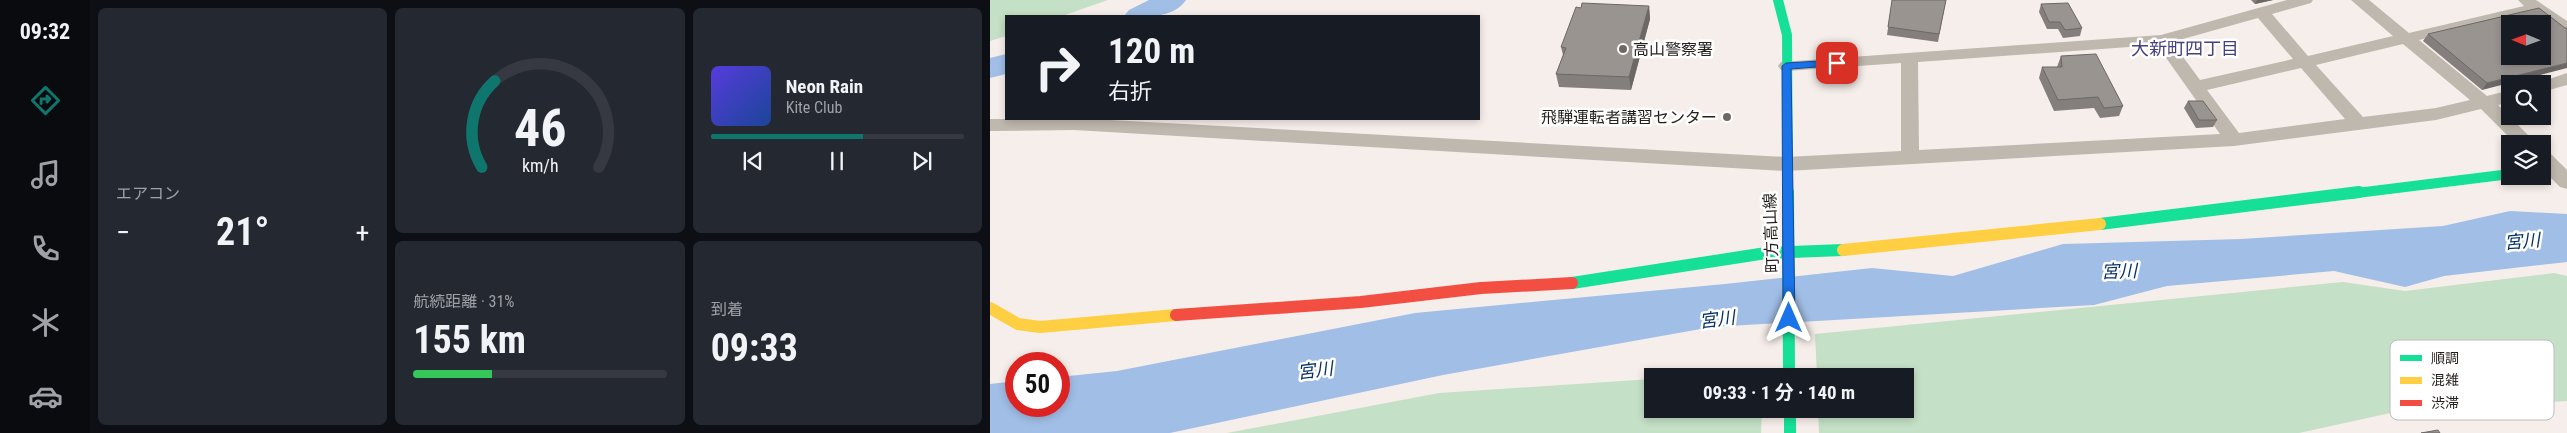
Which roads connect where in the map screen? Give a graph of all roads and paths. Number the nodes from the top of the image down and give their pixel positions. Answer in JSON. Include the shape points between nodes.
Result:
{"nodes":[{"id":1,"x":1778,"y":0,"type":"edge"},
{"id":2,"x":2305,"y":0,"type":"edge"},
{"id":3,"x":2359,"y":0,"type":"edge"},
{"id":4,"x":2532,"y":4,"type":"edge"},
{"id":5,"x":2261,"y":12,"type":"junction"},
{"id":6,"x":2567,"y":29,"type":"edge"},
{"id":7,"x":2405,"y":38,"type":"junction"},
{"id":8,"x":2162,"y":40,"type":"junction"},
{"id":9,"x":1909,"y":58,"type":"junction"},
{"id":10,"x":2304,"y":62,"type":"junction"},
{"id":11,"x":1786,"y":66,"type":"junction"},
{"id":12,"x":2567,"y":79,"type":"edge"},
{"id":13,"x":2551,"y":83,"type":"edge"},
{"id":14,"x":2196,"y":87,"type":"junction"},
{"id":15,"x":2501,"y":99,"type":"edge"},
{"id":16,"x":2485,"y":103,"type":"junction"},
{"id":17,"x":2359,"y":124,"type":"junction"},
{"id":18,"x":990,"y":125,"type":"edge"},
{"id":19,"x":2519,"y":135,"type":"edge"},
{"id":20,"x":2234,"y":140,"type":"junction"},
{"id":21,"x":1910,"y":157,"type":"junction"},
{"id":22,"x":1786,"y":164,"type":"junction"},
{"id":23,"x":2501,"y":175,"type":"edge"},
{"id":24,"x":1788,"y":255,"type":"junction"},
{"id":25,"x":990,"y":308,"type":"edge"},
{"id":26,"x":1789,"y":368,"type":"edge"},
{"id":27,"x":1790,"y":418,"type":"edge"},
{"id":28,"x":1790,"y":433,"type":"edge"}],
"edges":[{"from":1,"to":11,"type":"street","name":"町方高山線","via":[[1787,35]]},
{"from":2,"to":5,"type":"street"},
{"from":3,"to":7,"type":"street"},
{"from":4,"to":6,"type":"street"},
{"from":4,"to":7,"type":"street"},
{"from":5,"to":8,"type":"street"},
{"from":5,"to":10,"type":"street"},
{"from":7,"to":10,"type":"street"},
{"from":7,"to":16,"type":"street"},
{"from":8,"to":9,"type":"street"},
{"from":8,"to":14,"type":"street"},
{"from":9,"to":11,"type":"street"},
{"from":9,"to":21,"type":"street"},
{"from":10,"to":14,"type":"street"},
{"from":10,"to":17,"type":"street"},
{"from":11,"to":22,"type":"street","name":"町方高山線"},
{"from":12,"to":13,"type":"street"},
{"from":14,"to":20,"type":"street"},
{"from":15,"to":16,"type":"street"},
{"from":16,"to":17,"type":"street","via":[[2436,114]]},
{"from":16,"to":19,"type":"street"},
{"from":17,"to":20,"type":"street"},
{"from":18,"to":22,"type":"street","via":[[1074,124]]},
{"from":20,"to":21,"type":"street"},
{"from":21,"to":22,"type":"street"},
{"from":22,"to":24,"type":"street","name":"町方高山線"},
{"from":23,"to":24,"type":"street","via":[[2202,213]]},
{"from":24,"to":25,"type":"street","via":[[1571,283],[1040,326],[1018,324]]},
{"from":24,"to":26,"type":"street","name":"町方高山線"},
{"from":27,"to":28,"type":"street"}]}
